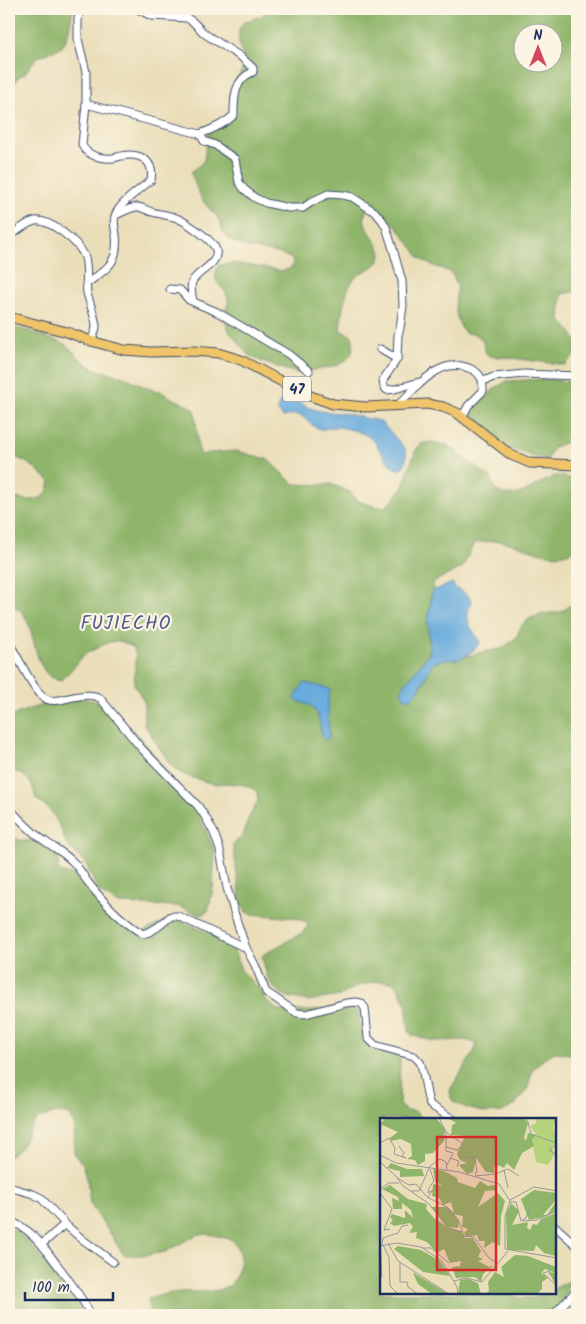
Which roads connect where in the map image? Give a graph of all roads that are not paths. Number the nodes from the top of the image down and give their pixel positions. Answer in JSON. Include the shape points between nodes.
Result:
{"nodes":[{"id":1,"x":80,"y":9,"type":"edge"},
{"id":2,"x":138,"y":9,"type":"edge"},
{"id":3,"x":86,"y":104,"type":"junction"},
{"id":4,"x":200,"y":134,"type":"junction"},
{"id":5,"x":114,"y":216,"type":"junction"},
{"id":6,"x":9,"y":237,"type":"edge"},
{"id":7,"x":86,"y":284,"type":"junction"},
{"id":8,"x":170,"y":289,"type":"dead end"},
{"id":9,"x":193,"y":301,"type":"junction"},
{"id":10,"x":9,"y":317,"type":"edge"},
{"id":11,"x":92,"y":341,"type":"junction"},
{"id":12,"x":380,"y":350,"type":"dead end"},
{"id":13,"x":396,"y":359,"type":"junction"},
{"id":14,"x":309,"y":371,"type":"dead end"},
{"id":15,"x":577,"y":376,"type":"edge"},
{"id":16,"x":423,"y":381,"type":"junction"},
{"id":17,"x":483,"y":381,"type":"junction"},
{"id":18,"x":398,"y":405,"type":"junction"},
{"id":19,"x":457,"y":413,"type":"junction"},
{"id":20,"x":577,"y":466,"type":"edge"},
{"id":21,"x":9,"y":643,"type":"edge"},
{"id":22,"x":9,"y":808,"type":"edge"},
{"id":23,"x":246,"y":948,"type":"junction"},
{"id":24,"x":451,"y":1118,"type":"edge"},
{"id":25,"x":9,"y":1187,"type":"edge"},
{"id":26,"x":9,"y":1221,"type":"edge"},
{"id":27,"x":65,"y":1224,"type":"junction"},
{"id":28,"x":556,"y":1227,"type":"edge"},
{"id":29,"x":42,"y":1244,"type":"junction"},
{"id":30,"x":577,"y":1246,"type":"edge"},
{"id":31,"x":112,"y":1262,"type":"dead end"},
{"id":32,"x":577,"y":1290,"type":"edge"},
{"id":33,"x":91,"y":1315,"type":"edge"},
{"id":34,"x":553,"y":1315,"type":"edge"}],
"edges":[{"from":1,"to":3,"type":"street","via":[[78,38],[86,72]]},
{"from":2,"to":4,"type":"street","via":[[150,16],[187,18],[253,68],[253,72],[239,82],[234,116]]},
{"from":3,"to":4,"type":"street"},
{"from":3,"to":5,"type":"street","via":[[84,151],[112,158],[134,155],[152,167],[151,180]]},
{"from":4,"to":13,"type":"street","via":[[204,141],[235,159],[244,189],[255,198],[289,208],[303,208],[328,194],[343,195],[352,197],[378,215],[386,227],[402,281],[403,306]]},
{"from":5,"to":7,"type":"street","via":[[116,256],[103,272]]},
{"from":5,"to":9,"type":"street","via":[[125,210],[141,208],[183,221],[210,241],[215,247],[215,257],[192,283]]},
{"from":6,"to":7,"type":"street","via":[[34,221],[44,221],[72,239],[83,254]]},
{"from":7,"to":11,"type":"street","via":[[96,326]]},
{"from":8,"to":9,"type":"street","via":[[180,290]]},
{"from":9,"to":14,"type":"street","via":[[288,354]]},
{"from":10,"to":11,"type":"main road","number":"47"},
{"from":11,"to":18,"type":"main road","number":"47","via":[[124,350],[218,353],[241,360],[305,394],[333,404]]},
{"from":12,"to":13,"type":"street"},
{"from":13,"to":16,"type":"street","via":[[383,380],[387,390]]},
{"from":15,"to":17,"type":"street","via":[[524,374]]},
{"from":16,"to":17,"type":"street","via":[[449,365],[462,365],[475,371]]},
{"from":16,"to":18,"type":"street"},
{"from":17,"to":19,"type":"street","via":[[483,392],[464,414]]},
{"from":18,"to":19,"type":"main road","number":"47","via":[[427,404]]},
{"from":19,"to":20,"type":"main road","number":"47","via":[[511,455],[530,463]]},
{"from":21,"to":23,"type":"street","via":[[42,696],[48,700],[81,696],[100,698],[141,748],[198,806],[220,850],[227,888]]},
{"from":22,"to":23,"type":"street","via":[[40,838],[69,858],[101,899],[143,934],[171,916],[178,916]]},
{"from":23,"to":24,"type":"street","via":[[266,992],[292,1011],[306,1014],[346,1003],[361,1003],[365,1008],[368,1038],[375,1045],[414,1056],[422,1068],[430,1105]]},
{"from":25,"to":27,"type":"street","via":[[41,1198]]},
{"from":26,"to":29,"type":"street"},
{"from":27,"to":29,"type":"street"},
{"from":27,"to":31,"type":"street"},
{"from":28,"to":30,"type":"street"},
{"from":29,"to":33,"type":"street","via":[[81,1296]]},
{"from":32,"to":34,"type":"street"}]}
